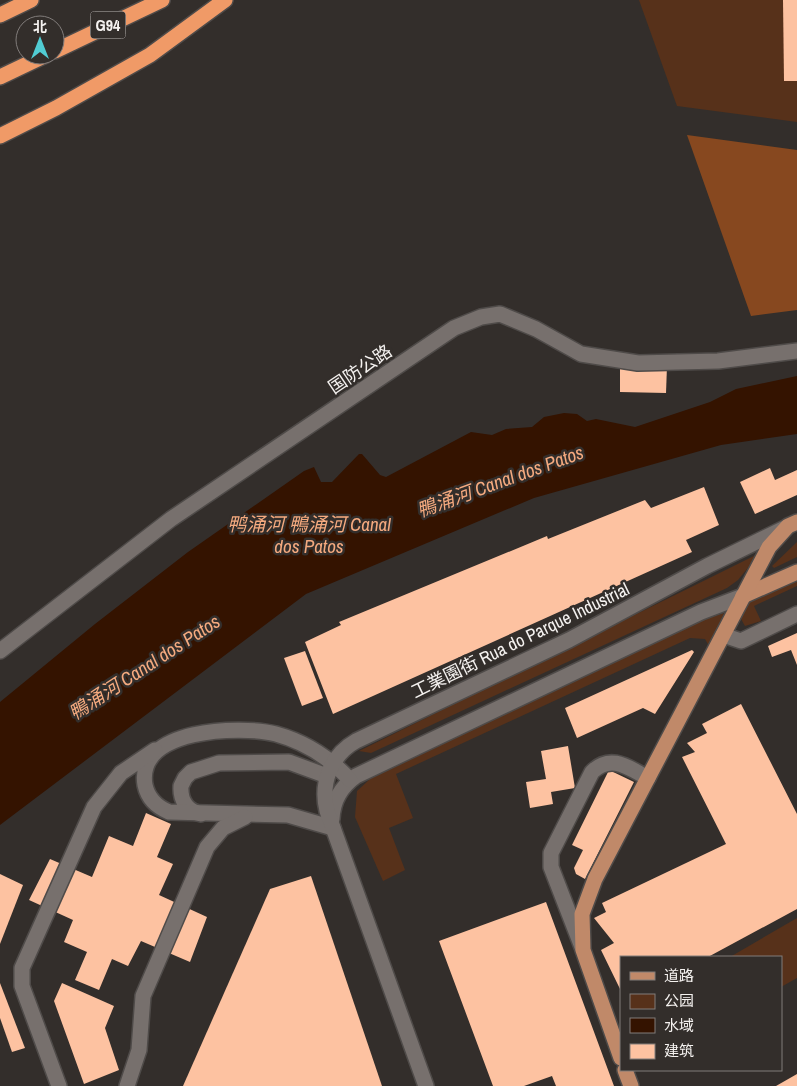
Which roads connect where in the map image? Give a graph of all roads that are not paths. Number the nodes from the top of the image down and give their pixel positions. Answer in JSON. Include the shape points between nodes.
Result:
{"nodes":[{"id":1,"x":31,"y":0,"type":"edge"},
{"id":2,"x":162,"y":0,"type":"edge"},
{"id":3,"x":225,"y":0,"type":"edge"},
{"id":4,"x":0,"y":15,"type":"edge"},
{"id":5,"x":65,"y":46,"type":"edge"},
{"id":6,"x":25,"y":65,"type":"edge"},
{"id":7,"x":0,"y":77,"type":"edge"},
{"id":8,"x":0,"y":136,"type":"edge"},
{"id":9,"x":797,"y":351,"type":"edge"},
{"id":10,"x":792,"y":524,"type":"edge"},
{"id":11,"x":797,"y":572,"type":"edge"},
{"id":12,"x":743,"y":596,"type":"junction"},
{"id":13,"x":797,"y":614,"type":"edge"},
{"id":14,"x":723,"y":635,"type":"junction"},
{"id":15,"x":0,"y":651,"type":"edge"},
{"id":16,"x":162,"y":748,"type":"junction"},
{"id":17,"x":330,"y":770,"type":"junction"},
{"id":18,"x":648,"y":778,"type":"junction"},
{"id":19,"x":350,"y":780,"type":"junction"},
{"id":20,"x":202,"y":814,"type":"junction"},
{"id":21,"x":256,"y":815,"type":"junction"},
{"id":22,"x":333,"y":828,"type":"junction"},
{"id":23,"x":583,"y":950,"type":"junction"},
{"id":24,"x":620,"y":1055,"type":"edge"},
{"id":25,"x":625,"y":1071,"type":"edge"},
{"id":26,"x":59,"y":1086,"type":"edge"},
{"id":27,"x":127,"y":1086,"type":"edge"},
{"id":28,"x":426,"y":1086,"type":"edge"},
{"id":29,"x":631,"y":1086,"type":"edge"}],
"edges":[{"from":1,"to":4,"type":"highway"},
{"from":2,"to":5,"type":"highway","number":"G94"},
{"from":3,"to":8,"type":"highway","via":[[150,55]]},
{"from":6,"to":7,"type":"highway"},
{"from":9,"to":15,"type":"street","name":"国防公路","via":[[718,361],[638,363],[582,354],[500,314],[481,316],[454,328],[171,519]]},
{"from":10,"to":12,"type":"main road","via":[[769,547]]},
{"from":10,"to":17,"type":"street","name":"工業園街 Rua do Parque Industrial","via":[[569,640],[356,741],[341,752]]},
{"from":11,"to":12,"type":"main road"},
{"from":12,"to":14,"type":"main road"},
{"from":12,"to":19,"type":"street","via":[[701,612]]},
{"from":13,"to":14,"type":"street","via":[[741,641]]},
{"from":14,"to":18,"type":"main road"},
{"from":16,"to":17,"type":"street","via":[[205,732],[249,730],[291,740],[311,749]]},
{"from":16,"to":20,"type":"street","via":[[152,756],[146,770],[145,786],[150,797],[158,807],[169,812]]},
{"from":16,"to":26,"type":"street","via":[[132,764],[98,800],[22,968],[22,986]]},
{"from":17,"to":19,"type":"street"},
{"from":17,"to":20,"type":"street","via":[[289,762],[207,765],[187,776],[181,789],[186,806]]},
{"from":17,"to":22,"type":"street","via":[[325,804]]},
{"from":18,"to":23,"type":"main road","via":[[595,880],[582,914]]},
{"from":18,"to":23,"type":"street","via":[[619,763],[598,767],[592,772],[551,853],[551,867]]},
{"from":19,"to":22,"type":"street","via":[[336,799],[332,811]]},
{"from":20,"to":21,"type":"street"},
{"from":21,"to":22,"type":"street","via":[[288,815]]},
{"from":21,"to":27,"type":"street","via":[[228,824],[208,847],[143,996],[139,1050]]},
{"from":22,"to":28,"type":"street"},
{"from":23,"to":24,"type":"main road"},
{"from":25,"to":29,"type":"main road"}]}
